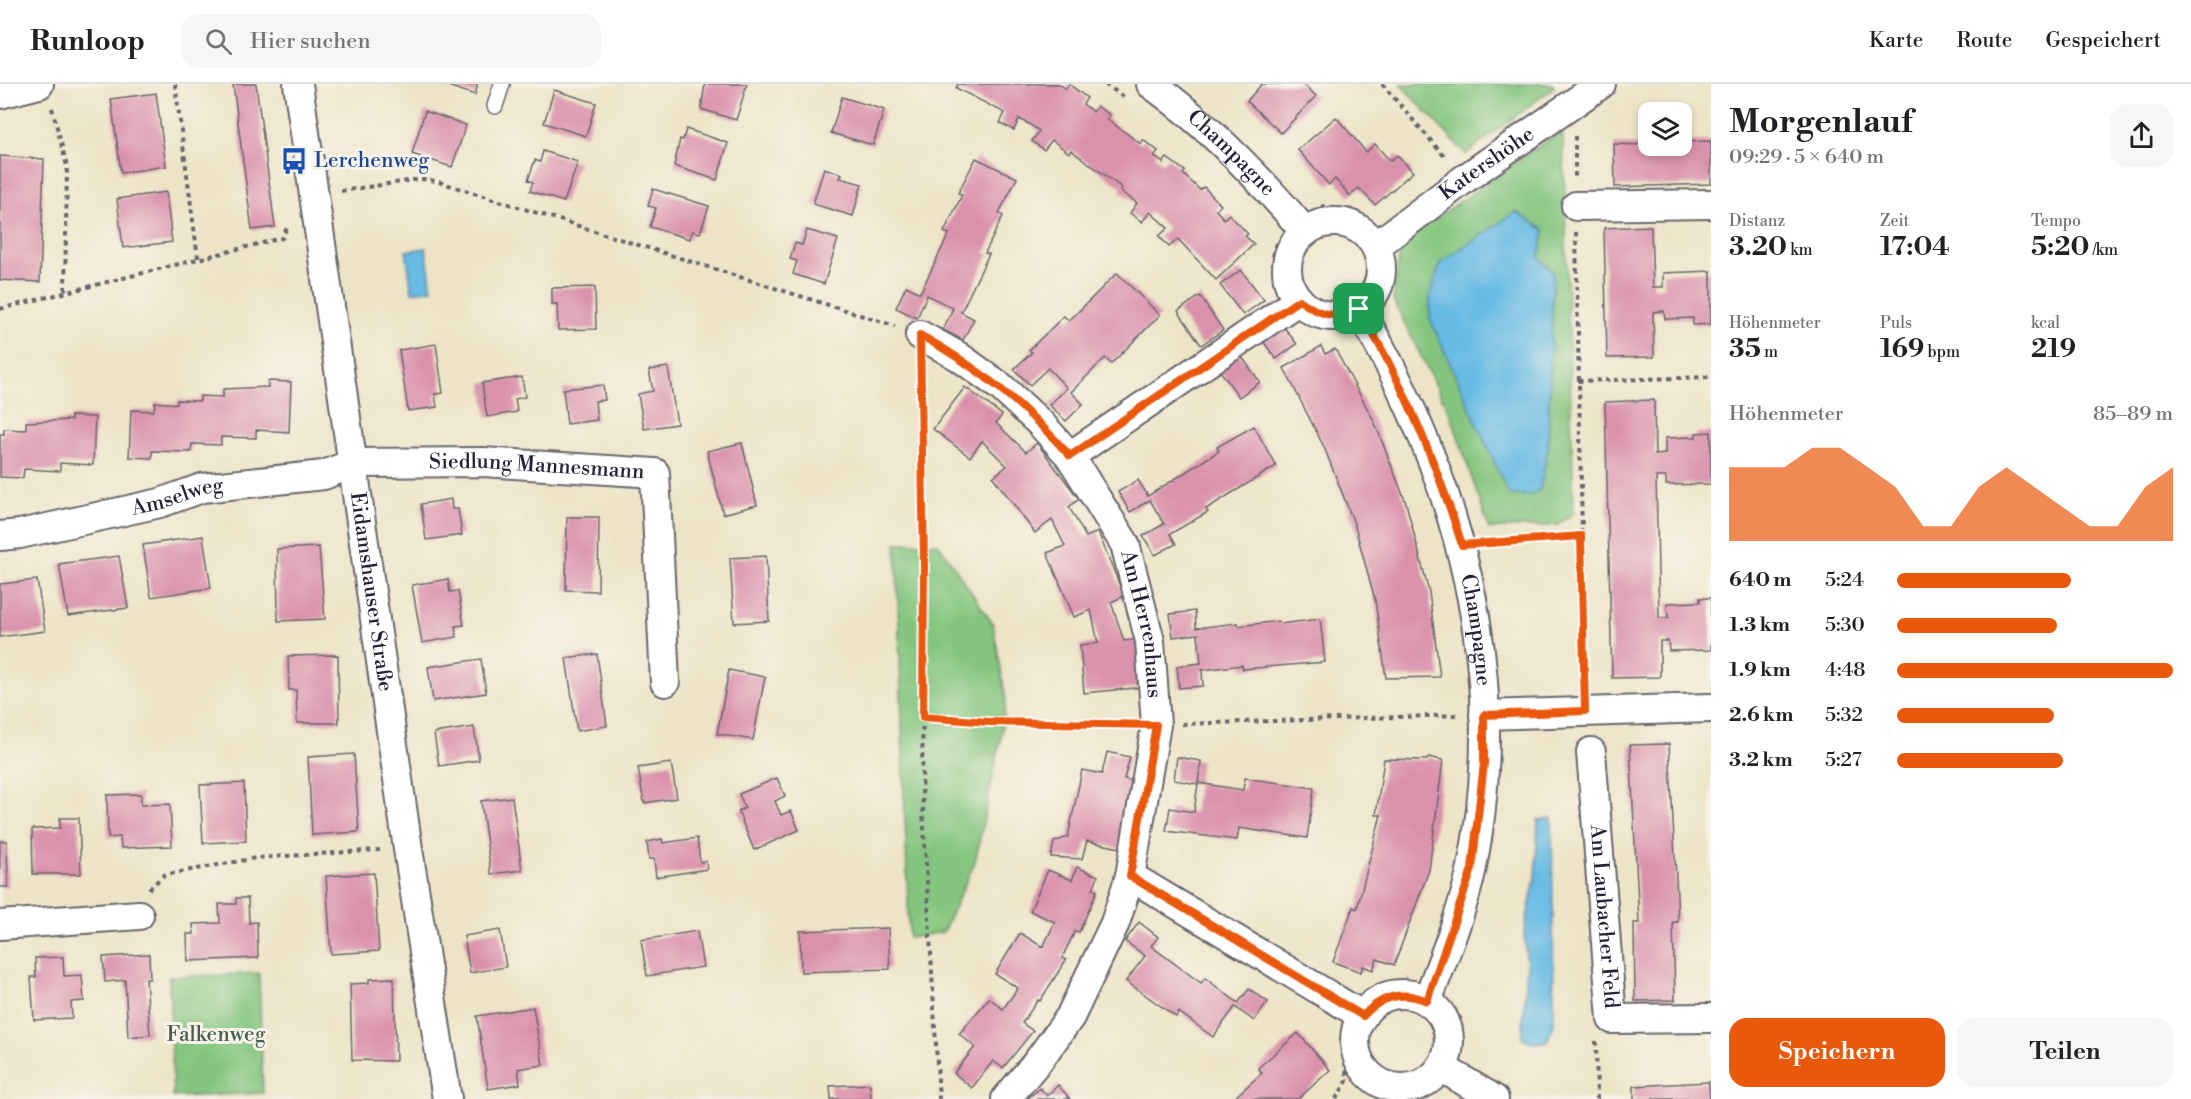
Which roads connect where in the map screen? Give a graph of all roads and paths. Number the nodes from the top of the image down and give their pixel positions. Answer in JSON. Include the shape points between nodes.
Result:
{"nodes":[{"id":1,"x":175,"y":84,"type":"edge"},
{"id":2,"x":298,"y":84,"type":"edge"},
{"id":3,"x":502,"y":84,"type":"edge"},
{"id":4,"x":1151,"y":84,"type":"edge"},
{"id":5,"x":1382,"y":84,"type":"edge"},
{"id":6,"x":1600,"y":84,"type":"edge"},
{"id":7,"x":0,"y":94,"type":"edge"},
{"id":8,"x":45,"y":94,"type":"edge"},
{"id":9,"x":1574,"y":100,"type":"junction"},
{"id":10,"x":495,"y":106,"type":"dead end"},
{"id":11,"x":1463,"y":180,"type":"junction"},
{"id":12,"x":315,"y":199,"type":"junction"},
{"id":13,"x":1711,"y":204,"type":"edge"},
{"id":14,"x":1576,"y":206,"type":"junction"},
{"id":15,"x":1321,"y":207,"type":"dead end"},
{"id":16,"x":288,"y":220,"type":"dead end"},
{"id":17,"x":1305,"y":232,"type":"junction"},
{"id":18,"x":1381,"y":242,"type":"junction"},
{"id":19,"x":1277,"y":243,"type":"dead end"},
{"id":20,"x":198,"y":258,"type":"junction"},
{"id":21,"x":65,"y":293,"type":"junction"},
{"id":22,"x":1293,"y":304,"type":"junction"},
{"id":23,"x":0,"y":309,"type":"edge"},
{"id":24,"x":1359,"y":309,"type":"junction"},
{"id":25,"x":1342,"y":333,"type":"dead end"},
{"id":26,"x":920,"y":335,"type":"junction"},
{"id":27,"x":1348,"y":338,"type":"dead end"},
{"id":28,"x":1711,"y":377,"type":"edge"},
{"id":29,"x":1578,"y":381,"type":"junction"},
{"id":30,"x":1070,"y":456,"type":"junction"},
{"id":31,"x":354,"y":463,"type":"junction"},
{"id":32,"x":0,"y":536,"type":"edge"},
{"id":33,"x":1581,"y":536,"type":"junction"},
{"id":34,"x":1462,"y":545,"type":"junction"},
{"id":35,"x":665,"y":682,"type":"dead end"},
{"id":36,"x":1711,"y":708,"type":"edge"},
{"id":37,"x":1585,"y":711,"type":"junction"},
{"id":38,"x":1466,"y":715,"type":"junction"},
{"id":39,"x":923,"y":717,"type":"junction"},
{"id":40,"x":1156,"y":725,"type":"junction"},
{"id":41,"x":1591,"y":752,"type":"dead end"},
{"id":42,"x":408,"y":849,"type":"junction"},
{"id":43,"x":1130,"y":876,"type":"junction"},
{"id":44,"x":130,"y":916,"type":"joint"},
{"id":45,"x":0,"y":925,"type":"edge"},
{"id":46,"x":1411,"y":971,"type":"dead end"},
{"id":47,"x":1427,"y":1001,"type":"junction"},
{"id":48,"x":1357,"y":1013,"type":"junction"},
{"id":49,"x":1711,"y":1018,"type":"edge"},
{"id":50,"x":1441,"y":1067,"type":"junction"},
{"id":51,"x":1370,"y":1090,"type":"edge"},
{"id":52,"x":447,"y":1099,"type":"edge"},
{"id":53,"x":939,"y":1099,"type":"edge"},
{"id":54,"x":1006,"y":1099,"type":"edge"},
{"id":55,"x":1336,"y":1099,"type":"edge"},
{"id":56,"x":1494,"y":1099,"type":"edge"}],
"edges":[{"from":1,"to":20,"type":"path"},
{"from":2,"to":12,"type":"street","name":"Eidamshauser Straße"},
{"from":3,"to":10,"type":"lane"},
{"from":4,"to":17,"type":"street","name":"Champagne","via":[[1240,160]]},
{"from":5,"to":11,"type":"path"},
{"from":6,"to":9,"type":"street","name":"Katershöhe"},
{"from":7,"to":8,"type":"street"},
{"from":8,"to":21,"type":"path","via":[[67,166]]},
{"from":9,"to":11,"type":"street","name":"Katershöhe"},
{"from":9,"to":14,"type":"path"},
{"from":11,"to":18,"type":"street","name":"Katershöhe"},
{"from":12,"to":26,"type":"path","via":[[344,189],[421,179],[436,182],[776,286]]},
{"from":12,"to":31,"type":"street","name":"Eidamshauser Straße"},
{"from":13,"to":14,"type":"street"},
{"from":14,"to":29,"type":"path"},
{"from":15,"to":18,"type":"path","via":[[1354,210],[1374,224]]},
{"from":16,"to":20,"type":"path","via":[[289,229],[282,238]]},
{"from":17,"to":18,"type":"street","via":[[1319,224],[1337,221]]},
{"from":17,"to":22,"type":"street","via":[[1295,242],[1287,267]]},
{"from":18,"to":24,"type":"street","via":[[1381,274],[1372,297]]},
{"from":19,"to":22,"type":"path","via":[[1272,269],[1275,290]]},
{"from":20,"to":21,"type":"path"},
{"from":21,"to":23,"type":"path"},
{"from":22,"to":24,"type":"street","via":[[1319,314],[1341,316]]},
{"from":22,"to":30,"type":"street"},
{"from":24,"to":34,"type":"street","name":"Champagne","via":[[1426,439]]},
{"from":25,"to":27,"type":"path"},
{"from":26,"to":30,"type":"street","name":"Am Herrenhaus","via":[[1001,387]]},
{"from":26,"to":39,"type":"path"},
{"from":28,"to":29,"type":"path"},
{"from":29,"to":33,"type":"path"},
{"from":30,"to":40,"type":"street","name":"Am Herrenhaus","via":[[1125,544],[1150,641]]},
{"from":31,"to":32,"type":"street","name":"Amselweg","via":[[324,475],[202,488],[160,503]]},
{"from":31,"to":35,"type":"street","name":"Siedlung Mannesmann","via":[[483,462],[655,473]]},
{"from":31,"to":42,"type":"street","name":"Eidamshauser Straße"},
{"from":33,"to":34,"type":"path"},
{"from":33,"to":37,"type":"path"},
{"from":34,"to":38,"type":"street","name":"Champagne","via":[[1483,670]]},
{"from":36,"to":37,"type":"street"},
{"from":37,"to":38,"type":"street"},
{"from":38,"to":40,"type":"path"},
{"from":38,"to":47,"type":"street","name":"Champagne","via":[[1484,763],[1472,869]]},
{"from":39,"to":40,"type":"path"},
{"from":39,"to":53,"type":"path","via":[[922,791]]},
{"from":40,"to":43,"type":"street","name":"Am Herrenhaus"},
{"from":41,"to":49,"type":"street","name":"Am Laubacher Feld","via":[[1612,1019]]},
{"from":42,"to":44,"type":"path","via":[[256,858],[164,875]]},
{"from":42,"to":52,"type":"street","name":"Eidamshauser Straße"},
{"from":43,"to":48,"type":"street"},
{"from":43,"to":54,"type":"street","name":"Am Herrenhaus","via":[[1115,923],[1070,1017]]},
{"from":44,"to":45,"type":"street"},
{"from":46,"to":48,"type":"path","via":[[1403,980],[1371,990]]},
{"from":47,"to":48,"type":"street","via":[[1412,994],[1397,995]]},
{"from":47,"to":50,"type":"street","via":[[1449,1030],[1448,1051]]},
{"from":48,"to":51,"type":"street","via":[[1356,1048]]},
{"from":48,"to":55,"type":"path","via":[[1345,1023],[1342,1040],[1347,1081]]},
{"from":50,"to":51,"type":"street","via":[[1423,1084]]},
{"from":50,"to":56,"type":"street"}]}
